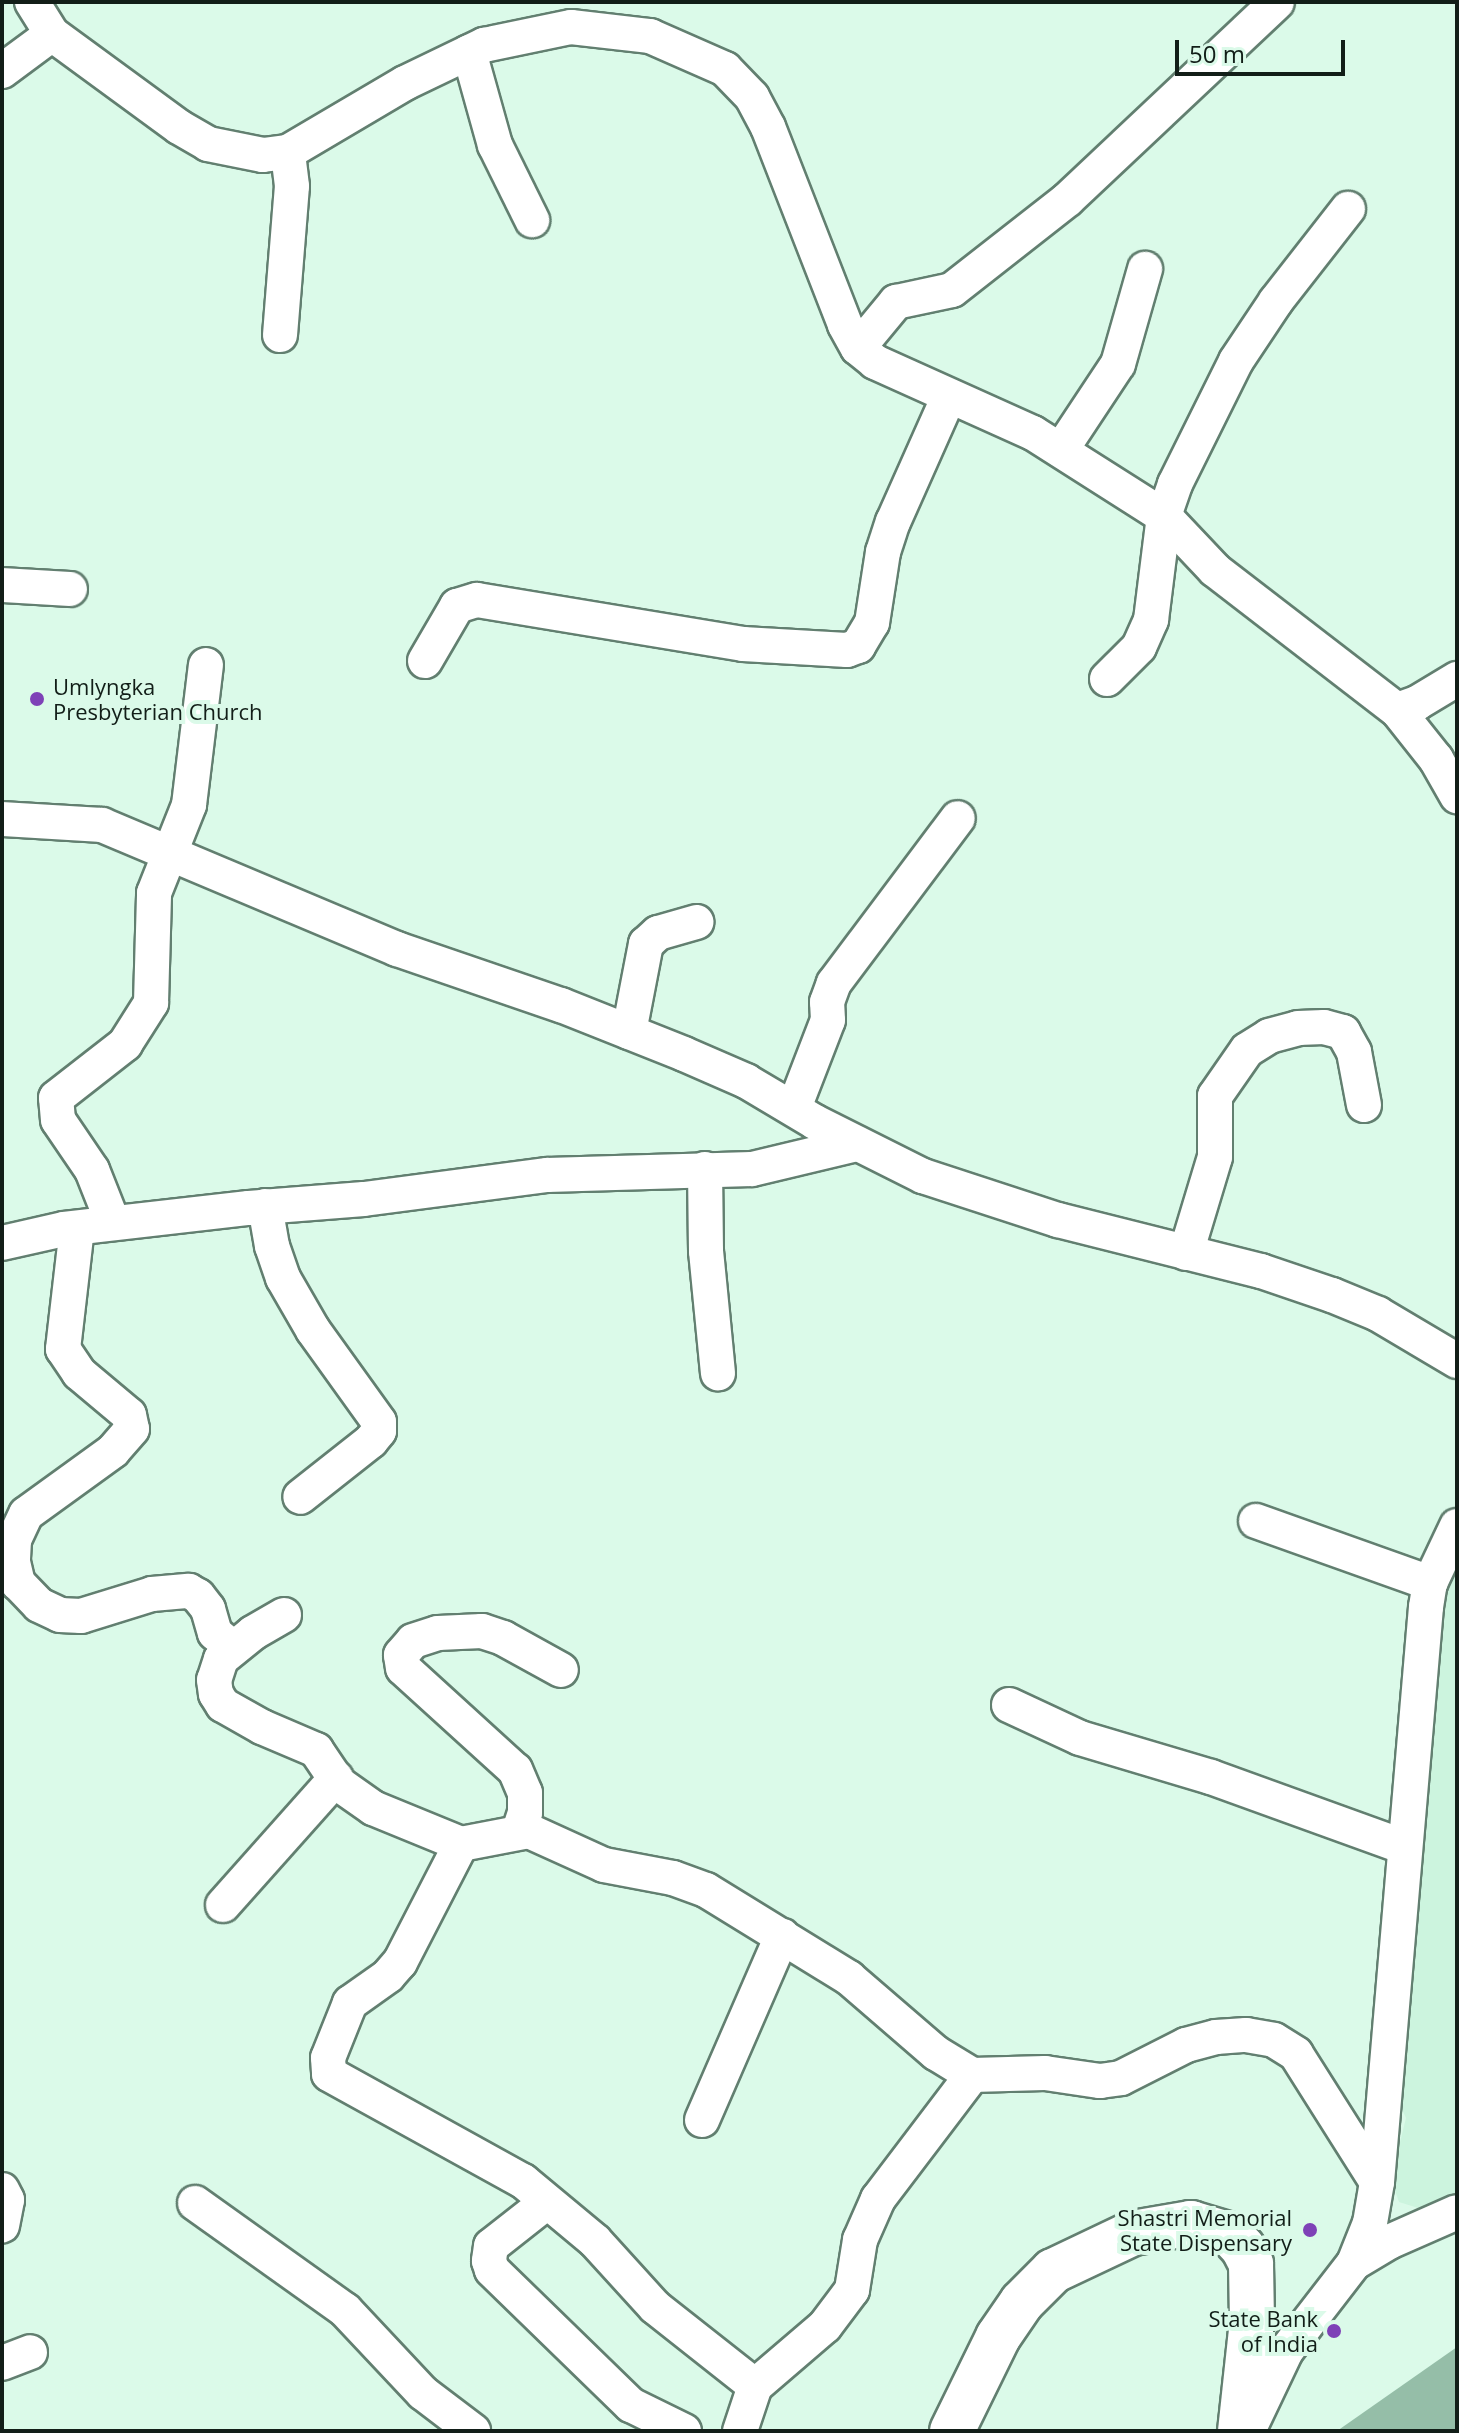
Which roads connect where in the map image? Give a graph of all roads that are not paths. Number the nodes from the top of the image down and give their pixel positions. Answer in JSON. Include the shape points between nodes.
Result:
{"nodes":[{"id":1,"x":32,"y":2,"type":"edge"},
{"id":2,"x":1277,"y":2,"type":"edge"},
{"id":3,"x":52,"y":34,"type":"junction"},
{"id":4,"x":469,"y":52,"type":"junction"},
{"id":5,"x":2,"y":71,"type":"edge"},
{"id":6,"x":288,"y":152,"type":"junction"},
{"id":7,"x":1348,"y":209,"type":"dead end"},
{"id":8,"x":532,"y":220,"type":"dead end"},
{"id":9,"x":1145,"y":269,"type":"dead end"},
{"id":10,"x":280,"y":335,"type":"dead end"},
{"id":11,"x":858,"y":348,"type":"junction"},
{"id":12,"x":949,"y":396,"type":"junction"},
{"id":13,"x":1061,"y":450,"type":"junction"},
{"id":14,"x":1164,"y":516,"type":"junction"},
{"id":15,"x":2,"y":585,"type":"edge"},
{"id":16,"x":70,"y":589,"type":"dead end"},
{"id":17,"x":425,"y":661,"type":"dead end"},
{"id":18,"x":206,"y":665,"type":"dead end"},
{"id":19,"x":1107,"y":679,"type":"dead end"},
{"id":20,"x":1457,"y":679,"type":"edge"},
{"id":21,"x":1397,"y":710,"type":"junction"},
{"id":22,"x":1457,"y":796,"type":"edge"},
{"id":23,"x":958,"y":818,"type":"dead end"},
{"id":24,"x":2,"y":819,"type":"edge"},
{"id":25,"x":172,"y":855,"type":"junction"},
{"id":26,"x":696,"y":922,"type":"dead end"},
{"id":27,"x":629,"y":1032,"type":"junction"},
{"id":28,"x":1364,"y":1105,"type":"dead end"},
{"id":29,"x":794,"y":1108,"type":"junction"},
{"id":30,"x":857,"y":1144,"type":"junction"},
{"id":31,"x":705,"y":1169,"type":"junction"},
{"id":32,"x":265,"y":1206,"type":"junction"},
{"id":33,"x":113,"y":1223,"type":"junction"},
{"id":34,"x":77,"y":1228,"type":"junction"},
{"id":35,"x":2,"y":1243,"type":"edge"},
{"id":36,"x":1186,"y":1253,"type":"junction"},
{"id":37,"x":1457,"y":1361,"type":"edge"},
{"id":38,"x":718,"y":1373,"type":"dead end"},
{"id":39,"x":300,"y":1497,"type":"dead end"},
{"id":40,"x":1256,"y":1521,"type":"dead end"},
{"id":41,"x":1457,"y":1526,"type":"edge"},
{"id":42,"x":1430,"y":1583,"type":"junction"},
{"id":43,"x":284,"y":1615,"type":"dead end"},
{"id":44,"x":233,"y":1648,"type":"junction"},
{"id":45,"x":561,"y":1670,"type":"dead end"},
{"id":46,"x":1009,"y":1705,"type":"dead end"},
{"id":47,"x":336,"y":1778,"type":"junction"},
{"id":48,"x":519,"y":1831,"type":"junction"},
{"id":49,"x":461,"y":1844,"type":"junction"},
{"id":50,"x":1404,"y":1847,"type":"junction"},
{"id":51,"x":223,"y":1905,"type":"dead end"},
{"id":52,"x":782,"y":1936,"type":"junction"},
{"id":53,"x":972,"y":2075,"type":"junction"},
{"id":54,"x":702,"y":2120,"type":"dead end"},
{"id":55,"x":1377,"y":2182,"type":"junction"},
{"id":56,"x":2,"y":2190,"type":"edge"},
{"id":57,"x":547,"y":2202,"type":"junction"},
{"id":58,"x":195,"y":2203,"type":"dead end"},
{"id":59,"x":1457,"y":2212,"type":"edge"},
{"id":60,"x":2,"y":2226,"type":"edge"},
{"id":61,"x":1354,"y":2263,"type":"junction"},
{"id":62,"x":755,"y":2386,"type":"junction"},
{"id":63,"x":473,"y":2431,"type":"edge"},
{"id":64,"x":684,"y":2431,"type":"edge"},
{"id":65,"x":740,"y":2431,"type":"edge"},
{"id":66,"x":952,"y":2431,"type":"edge"},
{"id":67,"x":1240,"y":2431,"type":"edge"},
{"id":68,"x":1248,"y":2431,"type":"edge"}],
"edges":[{"from":1,"to":3,"type":"street"},
{"from":2,"to":11,"type":"street","via":[[1068,199],[952,290],[896,302]]},
{"from":3,"to":5,"type":"street"},
{"from":3,"to":6,"type":"street","via":[[153,111],[208,144],[263,155]]},
{"from":4,"to":6,"type":"street"},
{"from":4,"to":8,"type":"street","via":[[495,145]]},
{"from":4,"to":11,"type":"street","via":[[571,27],[650,36],[725,69],[752,97],[768,127]]},
{"from":6,"to":10,"type":"street","via":[[292,186]]},
{"from":7,"to":14,"type":"street","via":[[1236,361]]},
{"from":9,"to":13,"type":"street","via":[[1118,364]]},
{"from":11,"to":12,"type":"street","via":[[875,362]]},
{"from":12,"to":13,"type":"street"},
{"from":12,"to":17,"type":"street","via":[[893,522],[872,623],[858,646],[847,650],[743,644],[477,600],[457,606]]},
{"from":13,"to":14,"type":"street"},
{"from":14,"to":19,"type":"street","via":[[1151,620],[1139,647]]},
{"from":14,"to":21,"type":"street","via":[[1215,570]]},
{"from":15,"to":16,"type":"street"},
{"from":18,"to":25,"type":"street","via":[[189,805]]},
{"from":20,"to":21,"type":"street"},
{"from":21,"to":22,"type":"street"},
{"from":23,"to":29,"type":"street","via":[[834,983],[828,1020]]},
{"from":24,"to":25,"type":"street","via":[[102,825]]},
{"from":25,"to":27,"type":"street","via":[[397,949]]},
{"from":25,"to":33,"type":"street","via":[[154,893],[154,984],[145,1018],[125,1044],[56,1098],[58,1120],[92,1170]]},
{"from":26,"to":27,"type":"street","via":[[658,933],[646,944]]},
{"from":27,"to":29,"type":"street","via":[[746,1081]]},
{"from":28,"to":36,"type":"street","via":[[1354,1052],[1343,1032],[1298,1028],[1269,1036],[1247,1050],[1215,1096],[1215,1157]]},
{"from":29,"to":30,"type":"street"},
{"from":30,"to":31,"type":"street","via":[[787,1163]]},
{"from":30,"to":36,"type":"street","via":[[964,1192]]},
{"from":31,"to":32,"type":"street","via":[[547,1175]]},
{"from":31,"to":38,"type":"street","via":[[706,1251]]},
{"from":32,"to":33,"type":"street"},
{"from":32,"to":39,"type":"street","via":[[283,1278],[379,1422],[371,1441]]},
{"from":33,"to":34,"type":"street"},
{"from":34,"to":35,"type":"street"},
{"from":34,"to":44,"type":"street","via":[[63,1349],[79,1373],[129,1415],[132,1429],[113,1451],[26,1514],[14,1540],[18,1583],[39,1605],[60,1615],[81,1616],[152,1594],[189,1591],[208,1609],[215,1633]]},
{"from":36,"to":37,"type":"street","via":[[1332,1295],[1378,1314]]},
{"from":40,"to":42,"type":"street"},
{"from":41,"to":42,"type":"street"},
{"from":42,"to":50,"type":"street"},
{"from":43,"to":44,"type":"street"},
{"from":44,"to":47,"type":"street","via":[[221,1659],[214,1680],[223,1705],[316,1750]]},
{"from":45,"to":48,"type":"street","via":[[482,1631],[438,1633],[413,1641],[401,1655],[403,1668],[515,1770],[525,1793]]},
{"from":46,"to":50,"type":"street","via":[[1080,1738],[1211,1777]]},
{"from":47,"to":49,"type":"street","via":[[373,1808]]},
{"from":47,"to":51,"type":"street"},
{"from":48,"to":49,"type":"street"},
{"from":48,"to":52,"type":"street","via":[[604,1865],[688,1882]]},
{"from":49,"to":57,"type":"street","via":[[400,1962],[350,2003],[327,2067],[334,2079],[523,2181]]},
{"from":50,"to":55,"type":"street"},
{"from":52,"to":53,"type":"street","via":[[849,1978],[936,2053]]},
{"from":52,"to":54,"type":"street"},
{"from":53,"to":55,"type":"street","via":[[1045,2073],[1100,2081],[1121,2078],[1186,2045],[1216,2037],[1274,2040],[1296,2054]]},
{"from":53,"to":62,"type":"street","via":[[878,2199],[860,2240],[852,2290],[839,2310]]},
{"from":55,"to":61,"type":"street","via":[[1370,2223]]},
{"from":56,"to":60,"type":"street","via":[[7,2212]]},
{"from":57,"to":62,"type":"street","via":[[595,2241],[655,2307]]},
{"from":57,"to":64,"type":"street","via":[[491,2246],[492,2270],[631,2405]]},
{"from":58,"to":63,"type":"street","via":[[345,2310],[423,2393]]},
{"from":59,"to":61,"type":"street"},
{"from":61,"to":68,"type":"street","via":[[1286,2351]]},
{"from":62,"to":65,"type":"street"},
{"from":66,"to":67,"type":"highway","via":[[998,2337],[1053,2271],[1133,2233],[1191,2223],[1231,2235],[1251,2264],[1252,2321]]}]}
